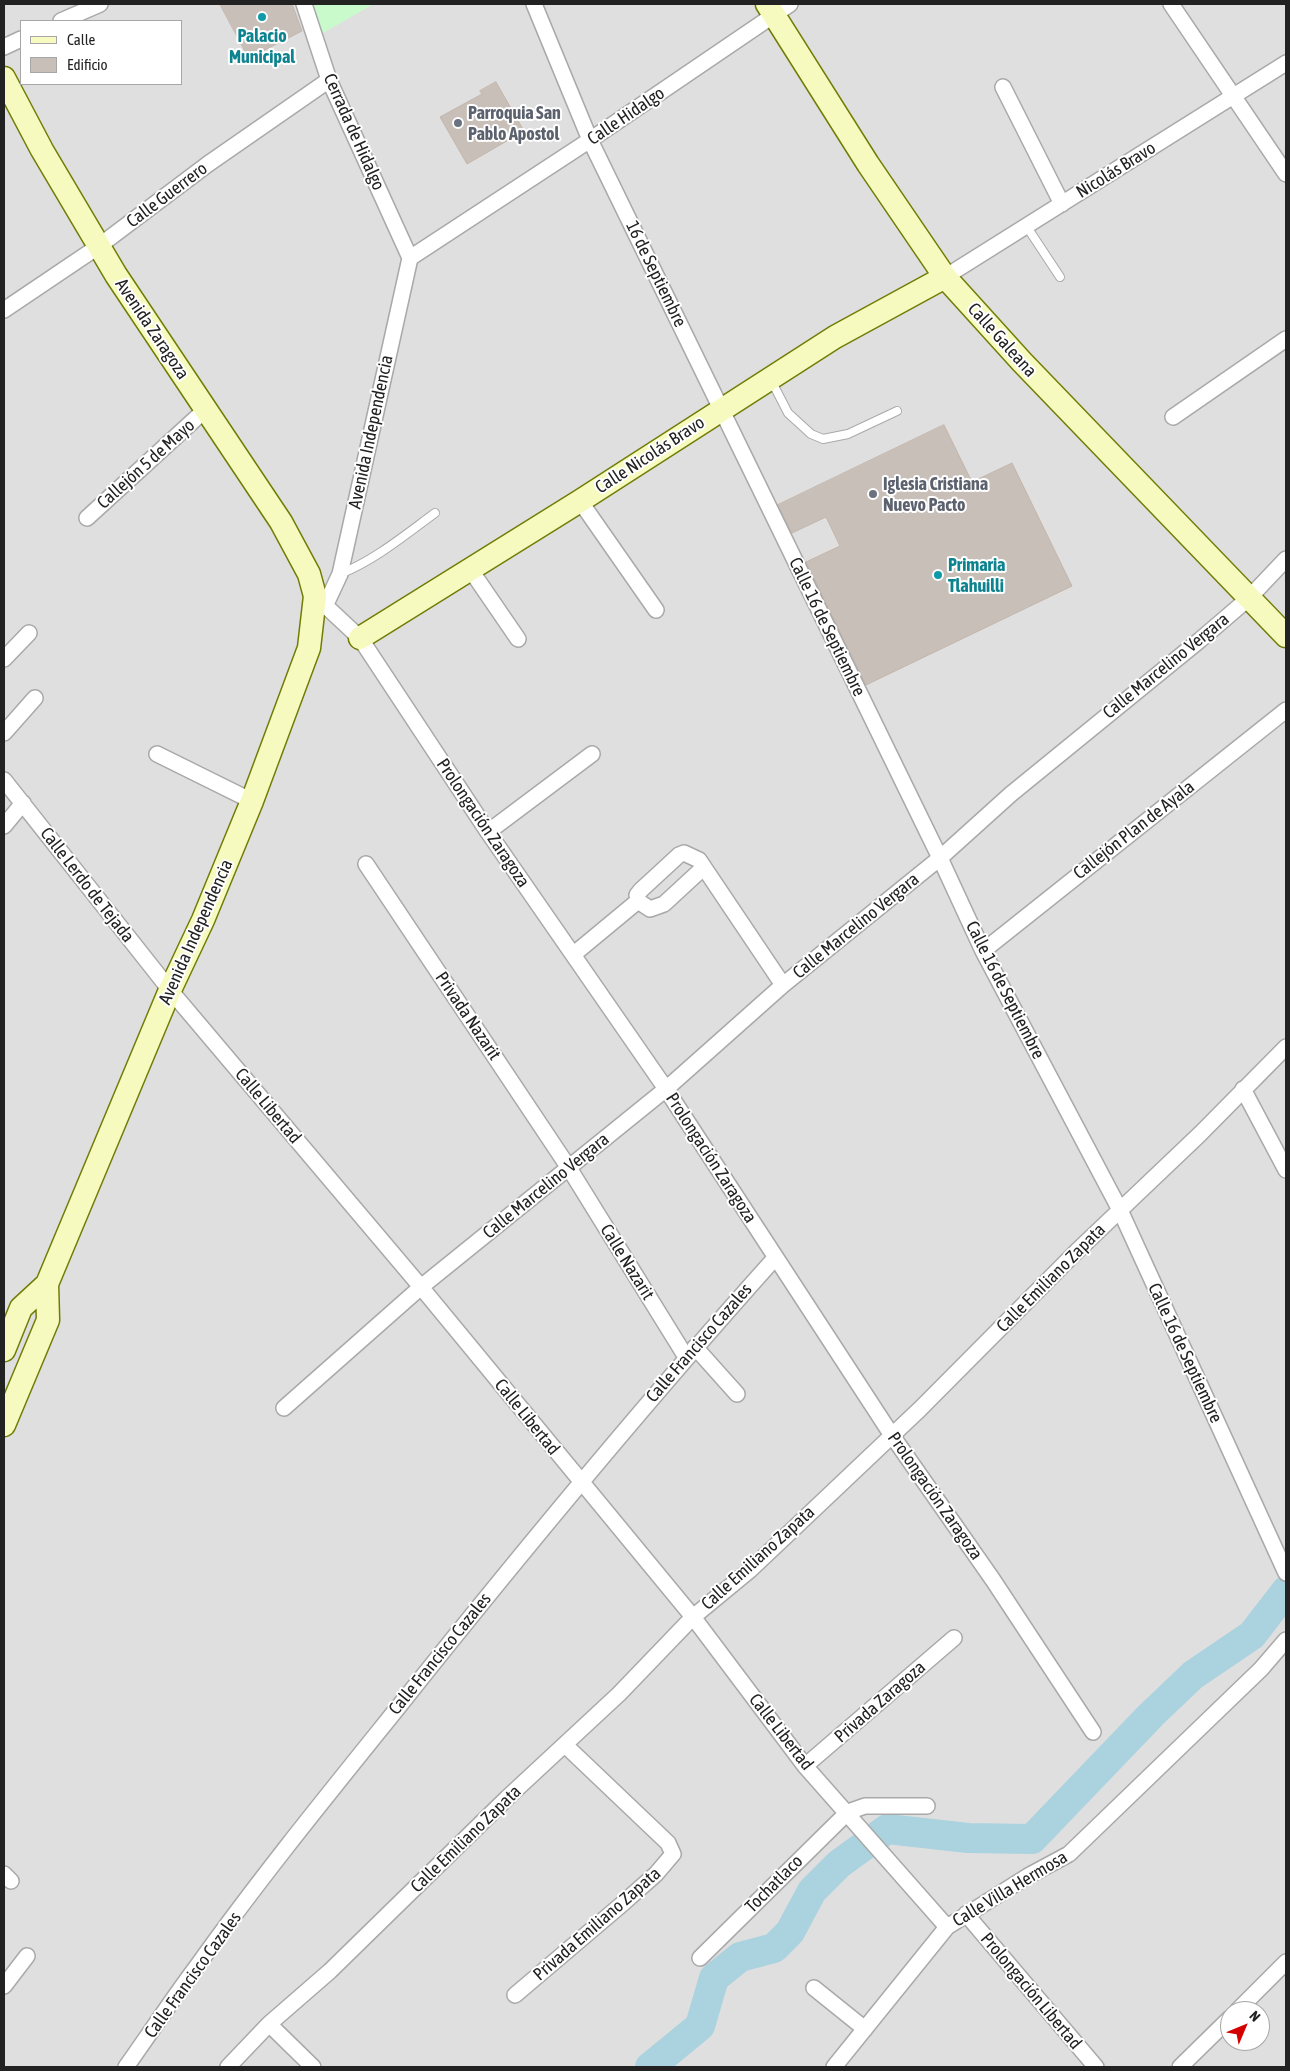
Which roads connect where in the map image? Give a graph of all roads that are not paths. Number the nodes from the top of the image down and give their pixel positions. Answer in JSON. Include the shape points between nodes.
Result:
{"nodes":[{"id":1,"x":100,"y":4,"type":"edge"},
{"id":2,"x":304,"y":4,"type":"edge"},
{"id":3,"x":534,"y":4,"type":"edge"},
{"id":4,"x":1171,"y":4,"type":"edge"},
{"id":5,"x":777,"y":7,"type":"edge"},
{"id":6,"x":63,"y":20,"type":"edge"},
{"id":7,"x":20,"y":39,"type":"edge"},
{"id":8,"x":4,"y":47,"type":"edge"},
{"id":9,"x":1286,"y":63,"type":"edge"},
{"id":10,"x":4,"y":78,"type":"edge"},
{"id":11,"x":329,"y":80,"type":"junction"},
{"id":12,"x":1003,"y":87,"type":"dead end"},
{"id":13,"x":1234,"y":95,"type":"junction"},
{"id":14,"x":590,"y":140,"type":"junction"},
{"id":15,"x":1286,"y":174,"type":"edge"},
{"id":16,"x":1062,"y":204,"type":"junction"},
{"id":17,"x":1027,"y":227,"type":"junction"},
{"id":18,"x":98,"y":246,"type":"junction"},
{"id":19,"x":410,"y":258,"type":"junction"},
{"id":20,"x":945,"y":277,"type":"junction"},
{"id":21,"x":1060,"y":277,"type":"dead end"},
{"id":22,"x":4,"y":310,"type":"edge"},
{"id":23,"x":1286,"y":339,"type":"edge"},
{"id":24,"x":771,"y":380,"type":"junction"},
{"id":25,"x":206,"y":409,"type":"junction"},
{"id":26,"x":721,"y":409,"type":"junction"},
{"id":27,"x":897,"y":411,"type":"dead end"},
{"id":28,"x":1173,"y":417,"type":"dead end"},
{"id":29,"x":580,"y":501,"type":"junction"},
{"id":30,"x":436,"y":513,"type":"dead end"},
{"id":31,"x":87,"y":518,"type":"dead end"},
{"id":32,"x":1286,"y":559,"type":"edge"},
{"id":33,"x":470,"y":569,"type":"junction"},
{"id":34,"x":310,"y":574,"type":"joint"},
{"id":35,"x":340,"y":574,"type":"junction"},
{"id":36,"x":1249,"y":598,"type":"junction"},
{"id":37,"x":320,"y":600,"type":"junction"},
{"id":38,"x":656,"y":610,"type":"dead end"},
{"id":39,"x":29,"y":633,"type":"dead end"},
{"id":40,"x":1286,"y":636,"type":"edge"},
{"id":41,"x":360,"y":638,"type":"junction"},
{"id":42,"x":518,"y":638,"type":"dead end"},
{"id":43,"x":4,"y":659,"type":"edge"},
{"id":44,"x":35,"y":698,"type":"dead end"},
{"id":45,"x":1286,"y":710,"type":"edge"},
{"id":46,"x":4,"y":733,"type":"edge"},
{"id":47,"x":157,"y":754,"type":"dead end"},
{"id":48,"x":592,"y":754,"type":"dead end"},
{"id":49,"x":4,"y":780,"type":"edge"},
{"id":50,"x":252,"y":801,"type":"junction"},
{"id":51,"x":23,"y":803,"type":"junction"},
{"id":52,"x":4,"y":826,"type":"edge"},
{"id":53,"x":488,"y":832,"type":"junction"},
{"id":54,"x":940,"y":858,"type":"junction"},
{"id":55,"x":366,"y":864,"type":"dead end"},
{"id":56,"x":701,"y":864,"type":"junction"},
{"id":57,"x":641,"y":904,"type":"junction"},
{"id":58,"x":983,"y":951,"type":"junction"},
{"id":59,"x":574,"y":954,"type":"junction"},
{"id":60,"x":783,"y":985,"type":"junction"},
{"id":61,"x":170,"y":990,"type":"junction"},
{"id":62,"x":1286,"y":1047,"type":"edge"},
{"id":63,"x":666,"y":1089,"type":"junction"},
{"id":64,"x":1243,"y":1089,"type":"junction"},
{"id":65,"x":569,"y":1168,"type":"junction"},
{"id":66,"x":1286,"y":1170,"type":"edge"},
{"id":67,"x":1120,"y":1210,"type":"junction"},
{"id":68,"x":775,"y":1258,"type":"junction"},
{"id":69,"x":47,"y":1284,"type":"junction"},
{"id":70,"x":421,"y":1287,"type":"junction"},
{"id":71,"x":4,"y":1350,"type":"edge"},
{"id":72,"x":690,"y":1352,"type":"junction"},
{"id":73,"x":737,"y":1394,"type":"dead end"},
{"id":74,"x":284,"y":1408,"type":"dead end"},
{"id":75,"x":4,"y":1425,"type":"edge"},
{"id":76,"x":891,"y":1434,"type":"junction"},
{"id":77,"x":580,"y":1481,"type":"junction"},
{"id":78,"x":1286,"y":1572,"type":"edge"},
{"id":79,"x":693,"y":1617,"type":"junction"},
{"id":80,"x":954,"y":1638,"type":"dead end"},
{"id":81,"x":1286,"y":1640,"type":"edge"},
{"id":82,"x":1093,"y":1732,"type":"dead end"},
{"id":83,"x":565,"y":1745,"type":"junction"},
{"id":84,"x":805,"y":1766,"type":"junction"},
{"id":85,"x":928,"y":1806,"type":"dead end"},
{"id":86,"x":848,"y":1812,"type":"junction"},
{"id":87,"x":966,"y":1914,"type":"junction"},
{"id":88,"x":947,"y":1927,"type":"junction"},
{"id":89,"x":27,"y":1956,"type":"dead end"},
{"id":90,"x":700,"y":1958,"type":"dead end"},
{"id":91,"x":1286,"y":1962,"type":"edge"},
{"id":92,"x":4,"y":1986,"type":"edge"},
{"id":93,"x":814,"y":1988,"type":"dead end"},
{"id":94,"x":515,"y":1995,"type":"dead end"},
{"id":95,"x":1247,"y":2001,"type":"edge"},
{"id":96,"x":269,"y":2024,"type":"junction"},
{"id":97,"x":1220,"y":2028,"type":"edge"},
{"id":98,"x":865,"y":2029,"type":"junction"},
{"id":99,"x":126,"y":2067,"type":"edge"},
{"id":100,"x":228,"y":2067,"type":"edge"},
{"id":101,"x":313,"y":2067,"type":"edge"},
{"id":102,"x":834,"y":2067,"type":"edge"},
{"id":103,"x":1096,"y":2067,"type":"edge"},
{"id":104,"x":1180,"y":2067,"type":"edge"}],
"edges":[{"from":1,"to":6,"type":"street"},
{"from":2,"to":11,"type":"street","name":"Cerrada de Hidalgo"},
{"from":3,"to":14,"type":"street"},
{"from":4,"to":13,"type":"street"},
{"from":5,"to":14,"type":"street","name":"Calle Hidalgo"},
{"from":5,"to":20,"type":"main road","name":"Calle Galeana","via":[[868,164]]},
{"from":7,"to":8,"type":"street"},
{"from":9,"to":13,"type":"street","name":"Nicolás Bravo"},
{"from":10,"to":18,"type":"main road","name":"Avenida Zaragoza"},
{"from":11,"to":18,"type":"street","name":"Calle Guerrero","via":[[215,158]]},
{"from":11,"to":19,"type":"street","name":"Cerrada de Hidalgo"},
{"from":12,"to":16,"type":"street"},
{"from":13,"to":15,"type":"street"},
{"from":13,"to":16,"type":"street","name":"Nicolás Bravo"},
{"from":14,"to":19,"type":"street","name":"Calle Hidalgo"},
{"from":14,"to":26,"type":"street","name":"16 de Septiembre"},
{"from":16,"to":17,"type":"street","name":"Nicolás Bravo"},
{"from":17,"to":20,"type":"street","name":"Nicolás Bravo"},
{"from":17,"to":21,"type":"lane"},
{"from":18,"to":22,"type":"street","name":"Calle Guerrero"},
{"from":18,"to":25,"type":"main road","name":"Avenida Zaragoza"},
{"from":19,"to":35,"type":"street","name":"Avenida Independencia"},
{"from":20,"to":24,"type":"main road","name":"Calle Nicolás Bravo","via":[[835,337]]},
{"from":20,"to":36,"type":"main road","name":"Calle Galeana","via":[[1022,362]]},
{"from":23,"to":28,"type":"street"},
{"from":24,"to":26,"type":"main road","name":"Calle Nicolás Bravo"},
{"from":24,"to":27,"type":"lane","via":[[788,412],[800,426],[823,439],[848,434]]},
{"from":25,"to":31,"type":"street","name":"Callejón 5 de Mayo"},
{"from":25,"to":34,"type":"main road","name":"Avenida Zaragoza","via":[[273,509]]},
{"from":26,"to":29,"type":"main road","name":"Calle Nicolás Bravo"},
{"from":26,"to":54,"type":"street","name":"Calle 16 de Septiembre"},
{"from":29,"to":33,"type":"main road","name":"Calle Nicolás Bravo"},
{"from":29,"to":38,"type":"street"},
{"from":30,"to":35,"type":"lane","via":[[380,553]]},
{"from":32,"to":36,"type":"street","name":"Calle Marcelino Vergara"},
{"from":33,"to":41,"type":"main road","name":"Calle Nicolás Bravo"},
{"from":33,"to":42,"type":"street"},
{"from":34,"to":37,"type":"main road","name":"Avenida Independencia"},
{"from":35,"to":37,"type":"street","name":"Avenida Independencia"},
{"from":36,"to":40,"type":"main road","name":"Calle Galeana"},
{"from":36,"to":54,"type":"street","name":"Calle Marcelino Vergara","via":[[1011,794]]},
{"from":37,"to":41,"type":"street","name":"Prolongación Zaragoza"},
{"from":37,"to":50,"type":"main road","name":"Avenida Independencia","via":[[309,648]]},
{"from":39,"to":43,"type":"street"},
{"from":41,"to":53,"type":"street","name":"Prolongación Zaragoza"},
{"from":44,"to":46,"type":"street"},
{"from":45,"to":58,"type":"street","name":"Callejón Plan de Ayala"},
{"from":47,"to":50,"type":"street"},
{"from":48,"to":53,"type":"street"},
{"from":49,"to":51,"type":"street","name":"Calle Lerdo de Tejada"},
{"from":50,"to":61,"type":"main road","name":"Avenida Independencia"},
{"from":51,"to":52,"type":"street"},
{"from":51,"to":61,"type":"street","name":"Calle Lerdo de Tejada"},
{"from":53,"to":59,"type":"street","name":"Prolongación Zaragoza"},
{"from":54,"to":58,"type":"street","name":"Calle 16 de Septiembre"},
{"from":54,"to":60,"type":"street","name":"Calle Marcelino Vergara"},
{"from":55,"to":65,"type":"street","name":"Privada Nazarit"},
{"from":56,"to":57,"type":"street","via":[[664,904],[655,908]]},
{"from":56,"to":57,"type":"street","via":[[689,853],[679,855],[637,895]]},
{"from":56,"to":60,"type":"street"},
{"from":57,"to":59,"type":"street"},
{"from":58,"to":67,"type":"street","name":"Calle 16 de Septiembre"},
{"from":59,"to":63,"type":"street","name":"Prolongación Zaragoza"},
{"from":60,"to":63,"type":"street","name":"Calle Marcelino Vergara"},
{"from":61,"to":69,"type":"main road","name":"Avenida Independencia"},
{"from":61,"to":70,"type":"street","name":"Calle Libertad"},
{"from":62,"to":64,"type":"street","name":"Calle Emiliano Zapata"},
{"from":63,"to":65,"type":"street","name":"Calle Marcelino Vergara"},
{"from":63,"to":68,"type":"street","name":"Prolongación Zaragoza"},
{"from":64,"to":66,"type":"street"},
{"from":64,"to":67,"type":"street","name":"Calle Emiliano Zapata"},
{"from":65,"to":70,"type":"street","name":"Calle Marcelino Vergara"},
{"from":65,"to":72,"type":"street","name":"Calle Nazarit"},
{"from":67,"to":76,"type":"street","name":"Calle Emiliano Zapata"},
{"from":67,"to":78,"type":"street","name":"Calle 16 de Septiembre"},
{"from":68,"to":72,"type":"street","name":"Calle Francisco Cazales"},
{"from":68,"to":76,"type":"street","name":"Prolongación Zaragoza"},
{"from":69,"to":71,"type":"main road","name":"Avenida Independencia","via":[[21,1308]]},
{"from":69,"to":75,"type":"main road","name":"Avenida Independencia","via":[[48,1320]]},
{"from":70,"to":74,"type":"street","name":"Calle Marcelino Vergara"},
{"from":70,"to":77,"type":"street","name":"Calle Libertad"},
{"from":72,"to":73,"type":"street","name":"Calle Nazarit"},
{"from":72,"to":77,"type":"street","name":"Calle Francisco Cazales"},
{"from":76,"to":79,"type":"street","name":"Calle Emiliano Zapata","via":[[750,1570]]},
{"from":76,"to":82,"type":"street","name":"Prolongación Zaragoza","via":[[993,1580]]},
{"from":77,"to":79,"type":"street","name":"Calle Libertad"},
{"from":77,"to":99,"type":"street","name":"Calle Francisco Cazales","via":[[298,1832],[195,1968]]},
{"from":79,"to":83,"type":"street","name":"Calle Emiliano Zapata"},
{"from":79,"to":84,"type":"street","name":"Calle Libertad"},
{"from":80,"to":84,"type":"street","name":"Privada Zaragoza"},
{"from":81,"to":87,"type":"street","name":"Calle Villa Hermosa","via":[[1261,1669],[1069,1854]]},
{"from":83,"to":94,"type":"street","name":"Privada Emiliano Zapata","via":[[668,1843],[673,1854],[635,1893]]},
{"from":83,"to":96,"type":"street","name":"Calle Emiliano Zapata"},
{"from":84,"to":86,"type":"street","name":"Calle Libertad"},
{"from":85,"to":86,"type":"street","via":[[865,1806]]},
{"from":86,"to":88,"type":"street","name":"Calle Libertad"},
{"from":86,"to":90,"type":"street","name":"Tochatlaco"},
{"from":87,"to":88,"type":"street","name":"Calle Villa Hermosa"},
{"from":87,"to":103,"type":"street","name":"Prolongación Libertad"},
{"from":88,"to":98,"type":"street","name":"Calle Villa Hermosa"},
{"from":89,"to":92,"type":"street"},
{"from":91,"to":95,"type":"street"},
{"from":93,"to":98,"type":"street"},
{"from":96,"to":100,"type":"street","name":"Calle Emiliano Zapata"},
{"from":96,"to":101,"type":"street"},
{"from":97,"to":104,"type":"street"},
{"from":98,"to":102,"type":"street","name":"Calle Villa Hermosa"}]}
